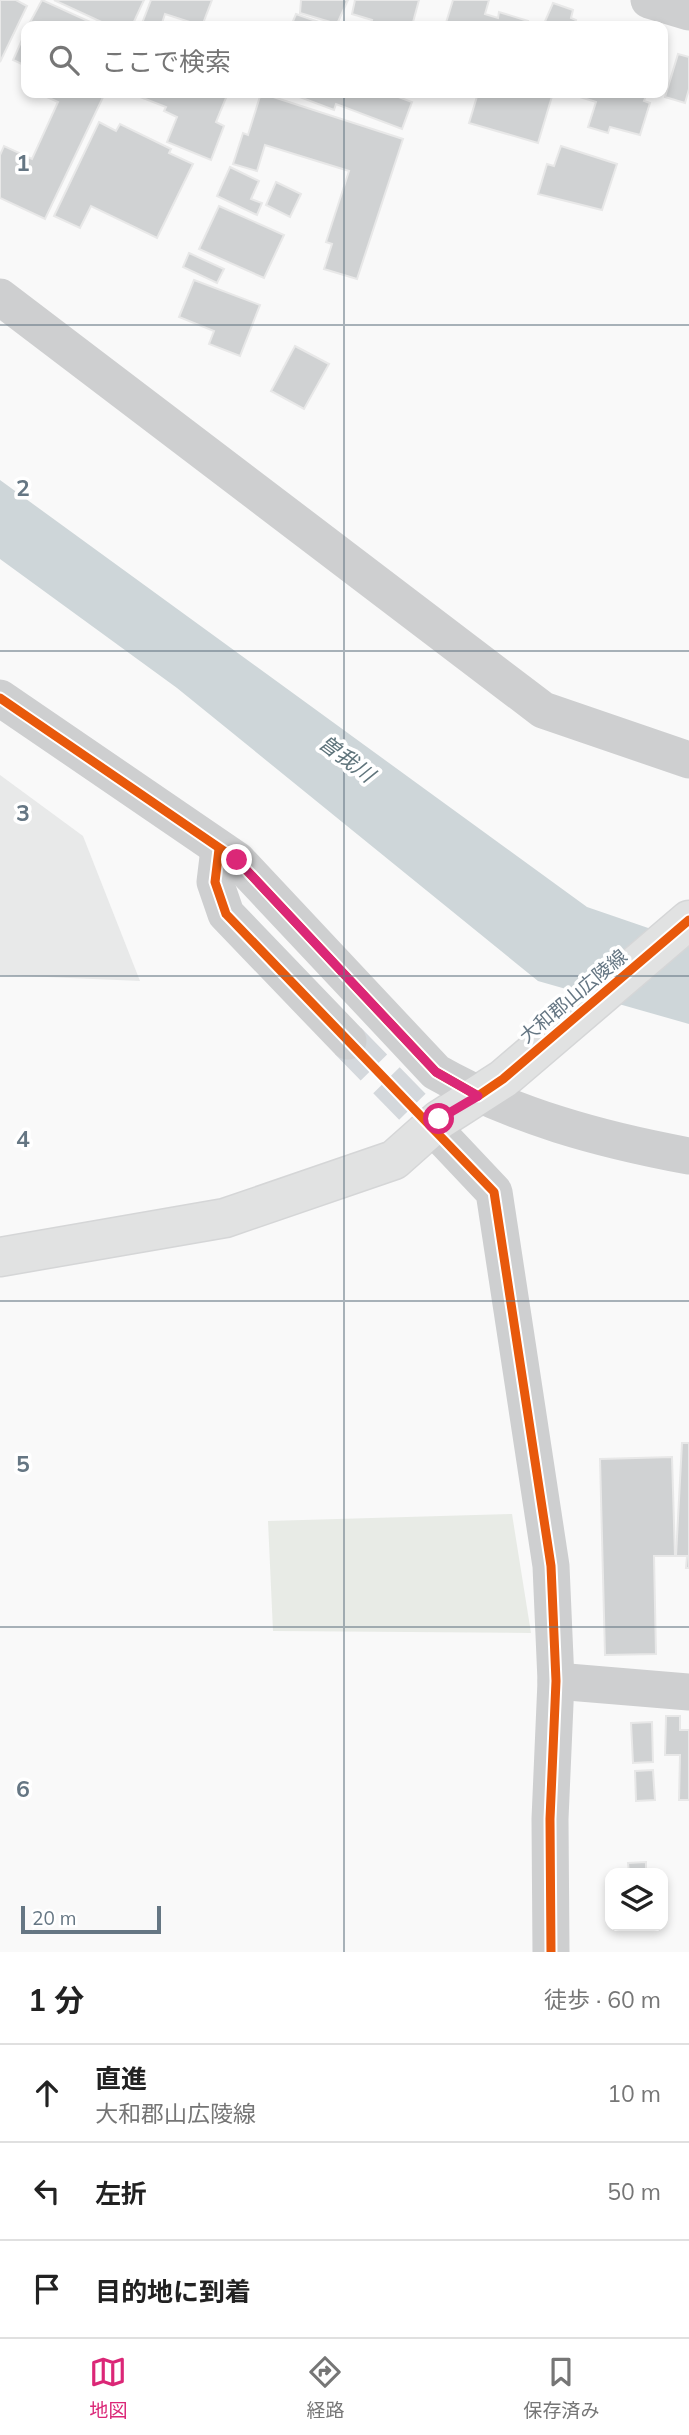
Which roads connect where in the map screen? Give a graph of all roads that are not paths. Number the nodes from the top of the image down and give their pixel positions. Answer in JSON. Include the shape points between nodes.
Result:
{"nodes":[{"id":1,"x":649,"y":0,"type":"edge"},
{"id":2,"x":689,"y":12,"type":"edge"},
{"id":3,"x":0,"y":297,"type":"edge"},
{"id":4,"x":0,"y":698,"type":"edge"},
{"id":5,"x":689,"y":760,"type":"edge"},
{"id":6,"x":219,"y":849,"type":"junction"},
{"id":7,"x":689,"y":920,"type":"edge"},
{"id":8,"x":348,"y":1041,"type":"tunnel mouth"},
{"id":9,"x":490,"y":1087,"type":"junction"},
{"id":10,"x":443,"y":1138,"type":"tunnel mouth"},
{"id":11,"x":689,"y":1156,"type":"edge"},
{"id":12,"x":0,"y":1256,"type":"edge"},
{"id":13,"x":556,"y":1681,"type":"junction"},
{"id":14,"x":689,"y":1692,"type":"edge"},
{"id":15,"x":551,"y":1952,"type":"edge"}],
"edges":[{"from":1,"to":2,"type":"street"},
{"from":3,"to":5,"type":"street","via":[[543,710]]},
{"from":4,"to":6,"type":"street"},
{"from":6,"to":8,"type":"street","via":[[215,882],[226,914]]},
{"from":6,"to":9,"type":"street","via":[[237,860],[436,1072]]},
{"from":7,"to":9,"type":"main road","name":"大和郡山広陵線"},
{"from":9,"to":11,"type":"street","via":[[523,1114]]},
{"from":9,"to":12,"type":"main road","name":"大和郡山広陵線","via":[[439,1119],[394,1160],[225,1218]]},
{"from":10,"to":13,"type":"street","via":[[494,1192],[551,1566]]},
{"from":13,"to":14,"type":"street"},
{"from":13,"to":15,"type":"street"}]}
